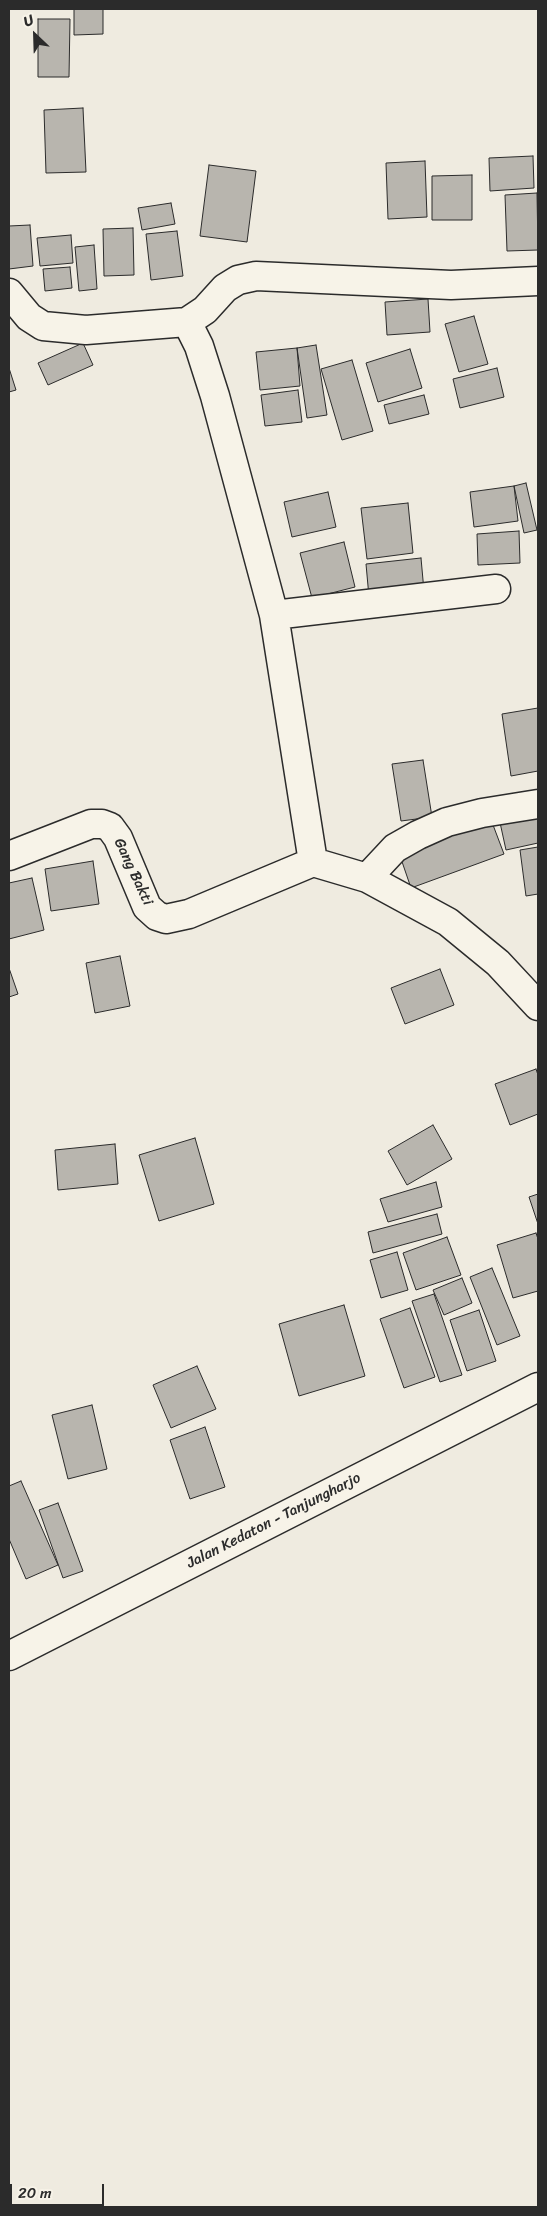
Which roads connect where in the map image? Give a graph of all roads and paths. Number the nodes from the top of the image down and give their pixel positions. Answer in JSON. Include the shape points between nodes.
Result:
{"nodes":[{"id":1,"x":538,"y":281,"type":"edge"},
{"id":2,"x":9,"y":293,"type":"edge"},
{"id":3,"x":187,"y":322,"type":"junction"},
{"id":4,"x":496,"y":589,"type":"dead end"},
{"id":5,"x":274,"y":615,"type":"junction"},
{"id":6,"x":538,"y":804,"type":"edge"},
{"id":7,"x":9,"y":856,"type":"edge"},
{"id":8,"x":313,"y":862,"type":"junction"},
{"id":9,"x":367,"y":878,"type":"junction"},
{"id":10,"x":538,"y":1006,"type":"edge"},
{"id":11,"x":538,"y":1387,"type":"edge"},
{"id":12,"x":9,"y":1656,"type":"edge"}],
"edges":[{"from":1,"to":3,"type":"street","via":[[451,285],[256,276],[238,280],[225,288],[205,310]]},
{"from":2,"to":3,"type":"street","via":[[29,317],[43,326],[86,330]]},
{"from":3,"to":5,"type":"street","via":[[199,346],[215,396]]},
{"from":4,"to":5,"type":"street"},
{"from":5,"to":8,"type":"street"},
{"from":6,"to":9,"type":"street","via":[[447,822],[396,848]]},
{"from":7,"to":8,"type":"street","name":"Gang Bakti","via":[[91,824],[110,827],[118,838],[147,907],[166,919],[189,914]]},
{"from":8,"to":9,"type":"street"},
{"from":9,"to":10,"type":"street","via":[[448,922],[498,963]]},
{"from":11,"to":12,"type":"street","name":"Jalan Kedaton - Tanjungharjo"}]}
